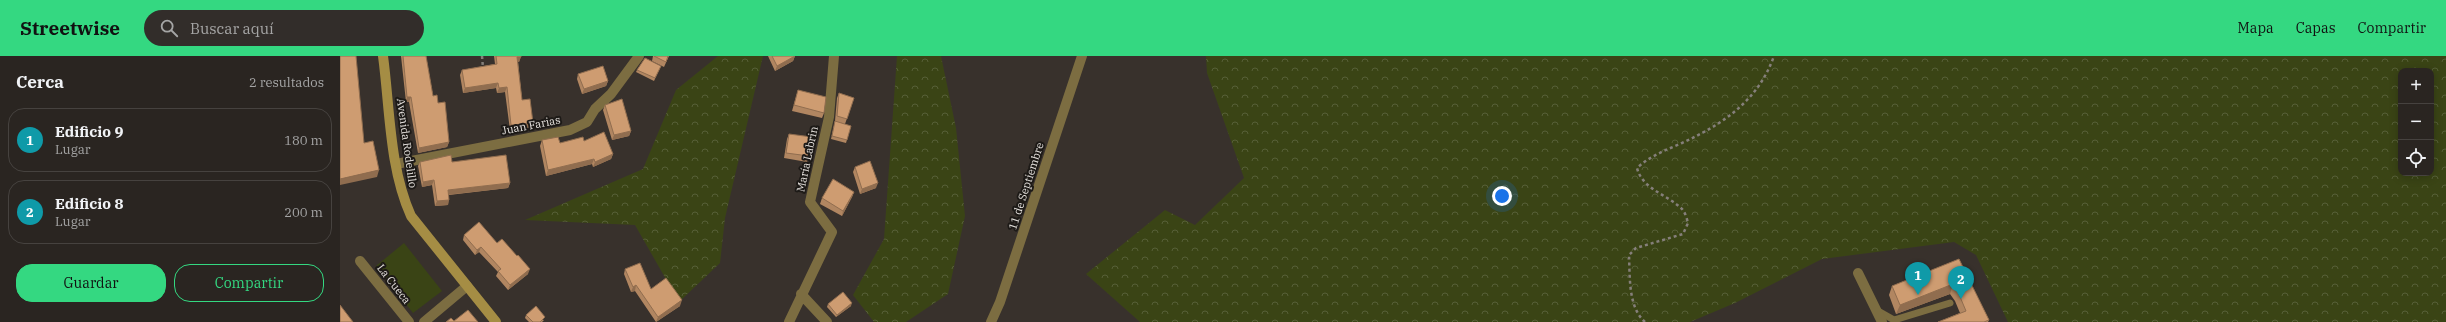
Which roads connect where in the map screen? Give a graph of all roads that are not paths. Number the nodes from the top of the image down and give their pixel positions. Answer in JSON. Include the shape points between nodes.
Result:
{"nodes":[{"id":1,"x":383,"y":56,"type":"edge"},
{"id":2,"x":639,"y":56,"type":"edge"},
{"id":3,"x":834,"y":56,"type":"edge"},
{"id":4,"x":1082,"y":56,"type":"edge"},
{"id":5,"x":396,"y":164,"type":"junction"},
{"id":6,"x":360,"y":261,"type":"dead end"},
{"id":7,"x":1858,"y":273,"type":"dead end"},
{"id":8,"x":466,"y":286,"type":"junction"},
{"id":9,"x":802,"y":294,"type":"junction"},
{"id":10,"x":1950,"y":303,"type":"dead end"},
{"id":11,"x":1878,"y":311,"type":"junction"},
{"id":12,"x":409,"y":322,"type":"edge"},
{"id":13,"x":424,"y":322,"type":"edge"},
{"id":14,"x":496,"y":322,"type":"edge"},
{"id":15,"x":790,"y":322,"type":"edge"},
{"id":16,"x":827,"y":322,"type":"edge"},
{"id":17,"x":991,"y":322,"type":"edge"},
{"id":18,"x":1882,"y":322,"type":"edge"}],
"edges":[{"from":1,"to":5,"type":"street","name":"Avenida Rodelillo"},
{"from":2,"to":5,"type":"street","name":"Juan Farias","via":[[612,94],[595,109],[587,122],[570,130]]},
{"from":3,"to":9,"type":"street","name":"María Labrin","via":[[829,116],[810,202],[832,232]]},
{"from":4,"to":17,"type":"street","name":"11 de Septiembre","via":[[1000,302]]},
{"from":5,"to":8,"type":"street","name":"Avenida Rodelillo","via":[[402,196],[411,216]]},
{"from":6,"to":12,"type":"street","name":"La Cueca"},
{"from":7,"to":11,"type":"street"},
{"from":8,"to":13,"type":"street"},
{"from":8,"to":14,"type":"street","name":"Avenida Rodelillo"},
{"from":9,"to":15,"type":"street","name":"María Labrin"},
{"from":9,"to":16,"type":"street"},
{"from":10,"to":11,"type":"lane","via":[[1894,320]]},
{"from":11,"to":18,"type":"street"}]}
